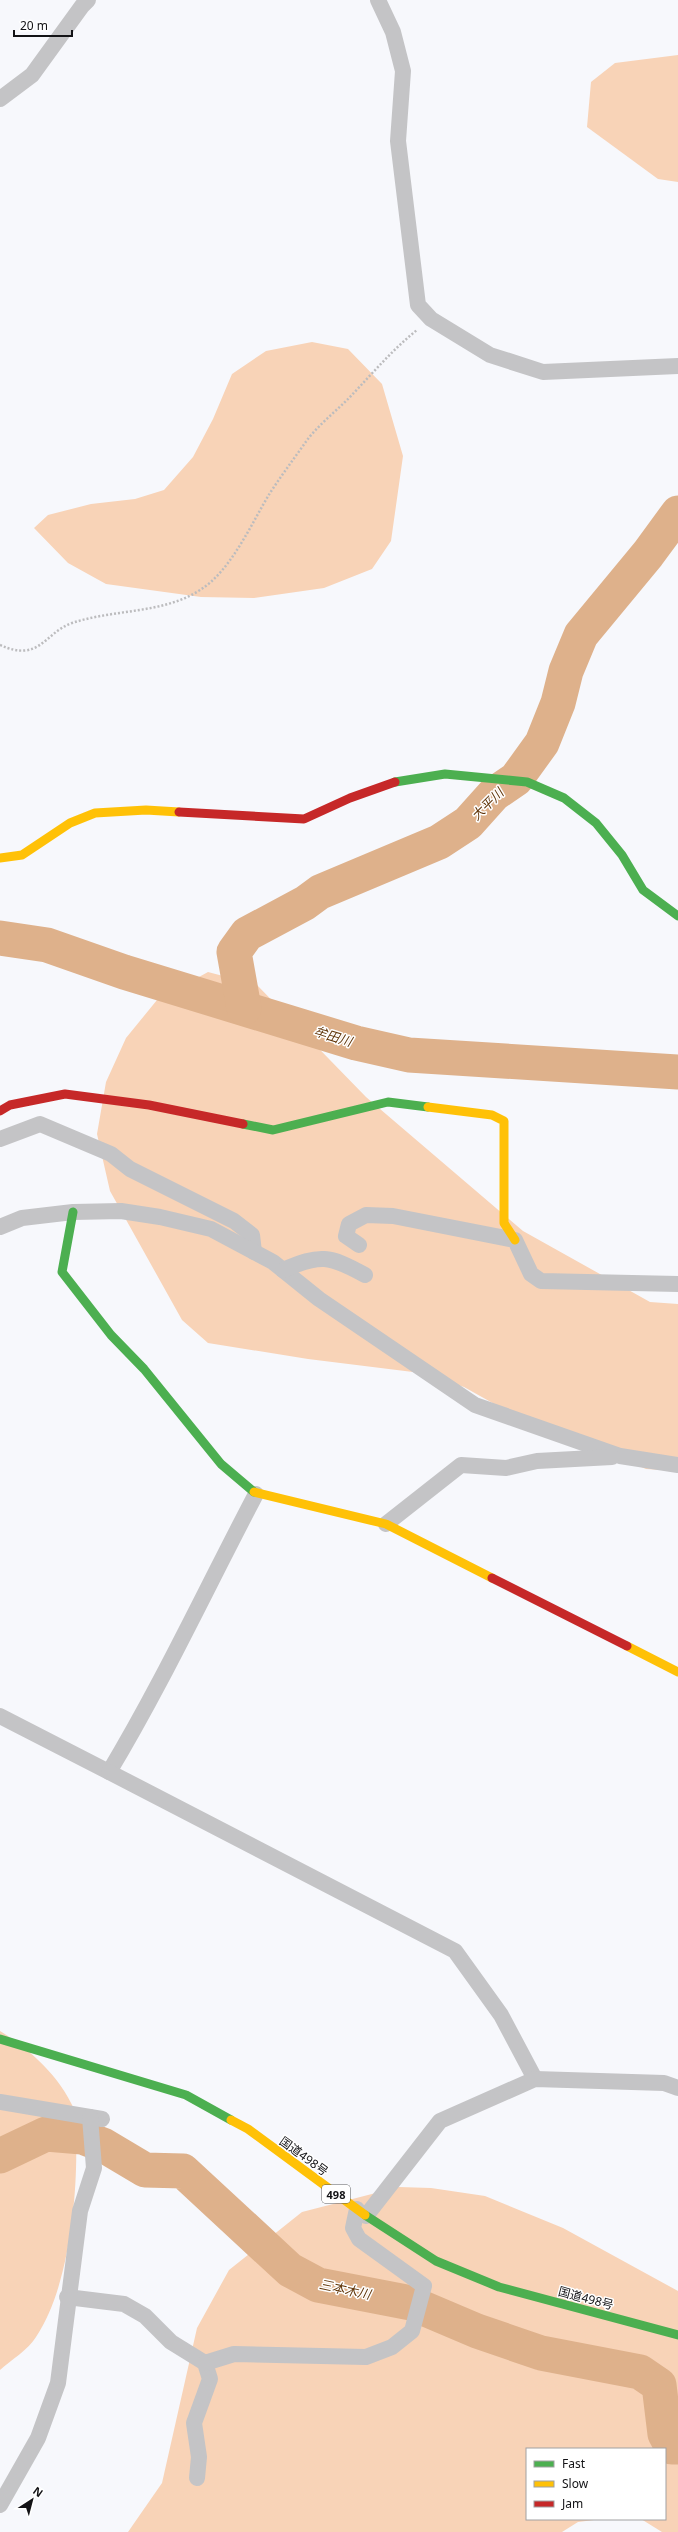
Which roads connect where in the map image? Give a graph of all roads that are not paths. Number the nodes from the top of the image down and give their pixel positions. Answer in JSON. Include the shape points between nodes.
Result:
{"nodes":[{"id":1,"x":88,"y":0,"type":"edge"},
{"id":2,"x":378,"y":0,"type":"edge"},
{"id":3,"x":0,"y":99,"type":"edge"},
{"id":4,"x":678,"y":366,"type":"edge"},
{"id":5,"x":0,"y":858,"type":"edge"},
{"id":6,"x":678,"y":916,"type":"edge"},
{"id":7,"x":0,"y":1111,"type":"edge"},
{"id":8,"x":0,"y":1140,"type":"edge"},
{"id":9,"x":73,"y":1212,"type":"junction"},
{"id":10,"x":0,"y":1227,"type":"edge"},
{"id":11,"x":515,"y":1240,"type":"junction"},
{"id":12,"x":359,"y":1245,"type":"dead end"},
{"id":13,"x":254,"y":1252,"type":"junction"},
{"id":14,"x":283,"y":1270,"type":"junction"},
{"id":15,"x":365,"y":1275,"type":"dead end"},
{"id":16,"x":678,"y":1284,"type":"edge"},
{"id":17,"x":620,"y":1456,"type":"junction"},
{"id":18,"x":678,"y":1465,"type":"edge"},
{"id":19,"x":256,"y":1494,"type":"junction"},
{"id":20,"x":386,"y":1524,"type":"junction"},
{"id":21,"x":678,"y":1672,"type":"edge"},
{"id":22,"x":0,"y":1716,"type":"edge"},
{"id":23,"x":109,"y":1772,"type":"junction"},
{"id":24,"x":0,"y":2039,"type":"edge"},
{"id":25,"x":535,"y":2078,"type":"junction"},
{"id":26,"x":678,"y":2088,"type":"edge"},
{"id":27,"x":0,"y":2102,"type":"edge"},
{"id":28,"x":361,"y":2212,"type":"junction"},
{"id":29,"x":67,"y":2297,"type":"junction"},
{"id":30,"x":678,"y":2335,"type":"edge"},
{"id":31,"x":205,"y":2363,"type":"junction"},
{"id":32,"x":197,"y":2478,"type":"dead end"},
{"id":33,"x":0,"y":2505,"type":"edge"}],
"edges":[{"from":1,"to":3,"type":"street","via":[[32,74]]},
{"from":2,"to":4,"type":"street","via":[[393,32],[403,71],[398,141],[418,305],[431,319],[490,355],[543,372]]},
{"from":5,"to":6,"type":"main road","via":[[22,855],[70,823],[95,813],[146,810],[304,819],[399,780],[445,774],[527,782],[564,798],[596,823],[622,855],[643,890]]},
{"from":7,"to":11,"type":"main road","via":[[10,1105],[65,1094],[149,1105],[273,1130],[388,1102],[492,1115],[504,1121],[504,1223]]},
{"from":8,"to":13,"type":"street","via":[[40,1124],[104,1151],[130,1169],[234,1222],[252,1235]]},
{"from":9,"to":10,"type":"street","via":[[22,1218]]},
{"from":9,"to":13,"type":"street","via":[[121,1211],[160,1217],[211,1229]]},
{"from":9,"to":19,"type":"main road","via":[[62,1272],[111,1335],[144,1369],[221,1464]]},
{"from":11,"to":12,"type":"street","via":[[393,1216],[366,1215],[349,1224],[346,1236]]},
{"from":11,"to":16,"type":"street","via":[[532,1274],[542,1281]]},
{"from":13,"to":14,"type":"street"},
{"from":14,"to":15,"type":"street","via":[[309,1259],[330,1259]]},
{"from":14,"to":17,"type":"street","via":[[319,1299],[475,1405]]},
{"from":17,"to":18,"type":"street"},
{"from":17,"to":20,"type":"street","via":[[537,1460],[506,1468],[461,1465]]},
{"from":19,"to":20,"type":"main road"},
{"from":19,"to":23,"type":"street","via":[[191,1617],[149,1704]]},
{"from":20,"to":21,"type":"main road"},
{"from":22,"to":23,"type":"street"},
{"from":23,"to":25,"type":"street","via":[[455,1951],[501,2015]]},
{"from":24,"to":28,"type":"main road","name":"国道498号","number":"498","via":[[186,2095],[248,2129]]},
{"from":25,"to":26,"type":"street","via":[[664,2082]]},
{"from":25,"to":28,"type":"street","via":[[440,2121]]},
{"from":27,"to":29,"type":"street","via":[[94,2118],[94,2168],[80,2211]]},
{"from":28,"to":30,"type":"main road","name":"国道498号","number":"498","via":[[436,2261],[499,2287]]},
{"from":28,"to":31,"type":"street","via":[[353,2228],[359,2239],[424,2286],[412,2332],[392,2347],[366,2357],[234,2354]]},
{"from":29,"to":31,"type":"street","via":[[124,2304],[145,2316],[171,2342]]},
{"from":29,"to":33,"type":"street","via":[[58,2383],[38,2438]]},
{"from":31,"to":32,"type":"street","via":[[210,2379],[194,2423],[199,2457]]}]}
